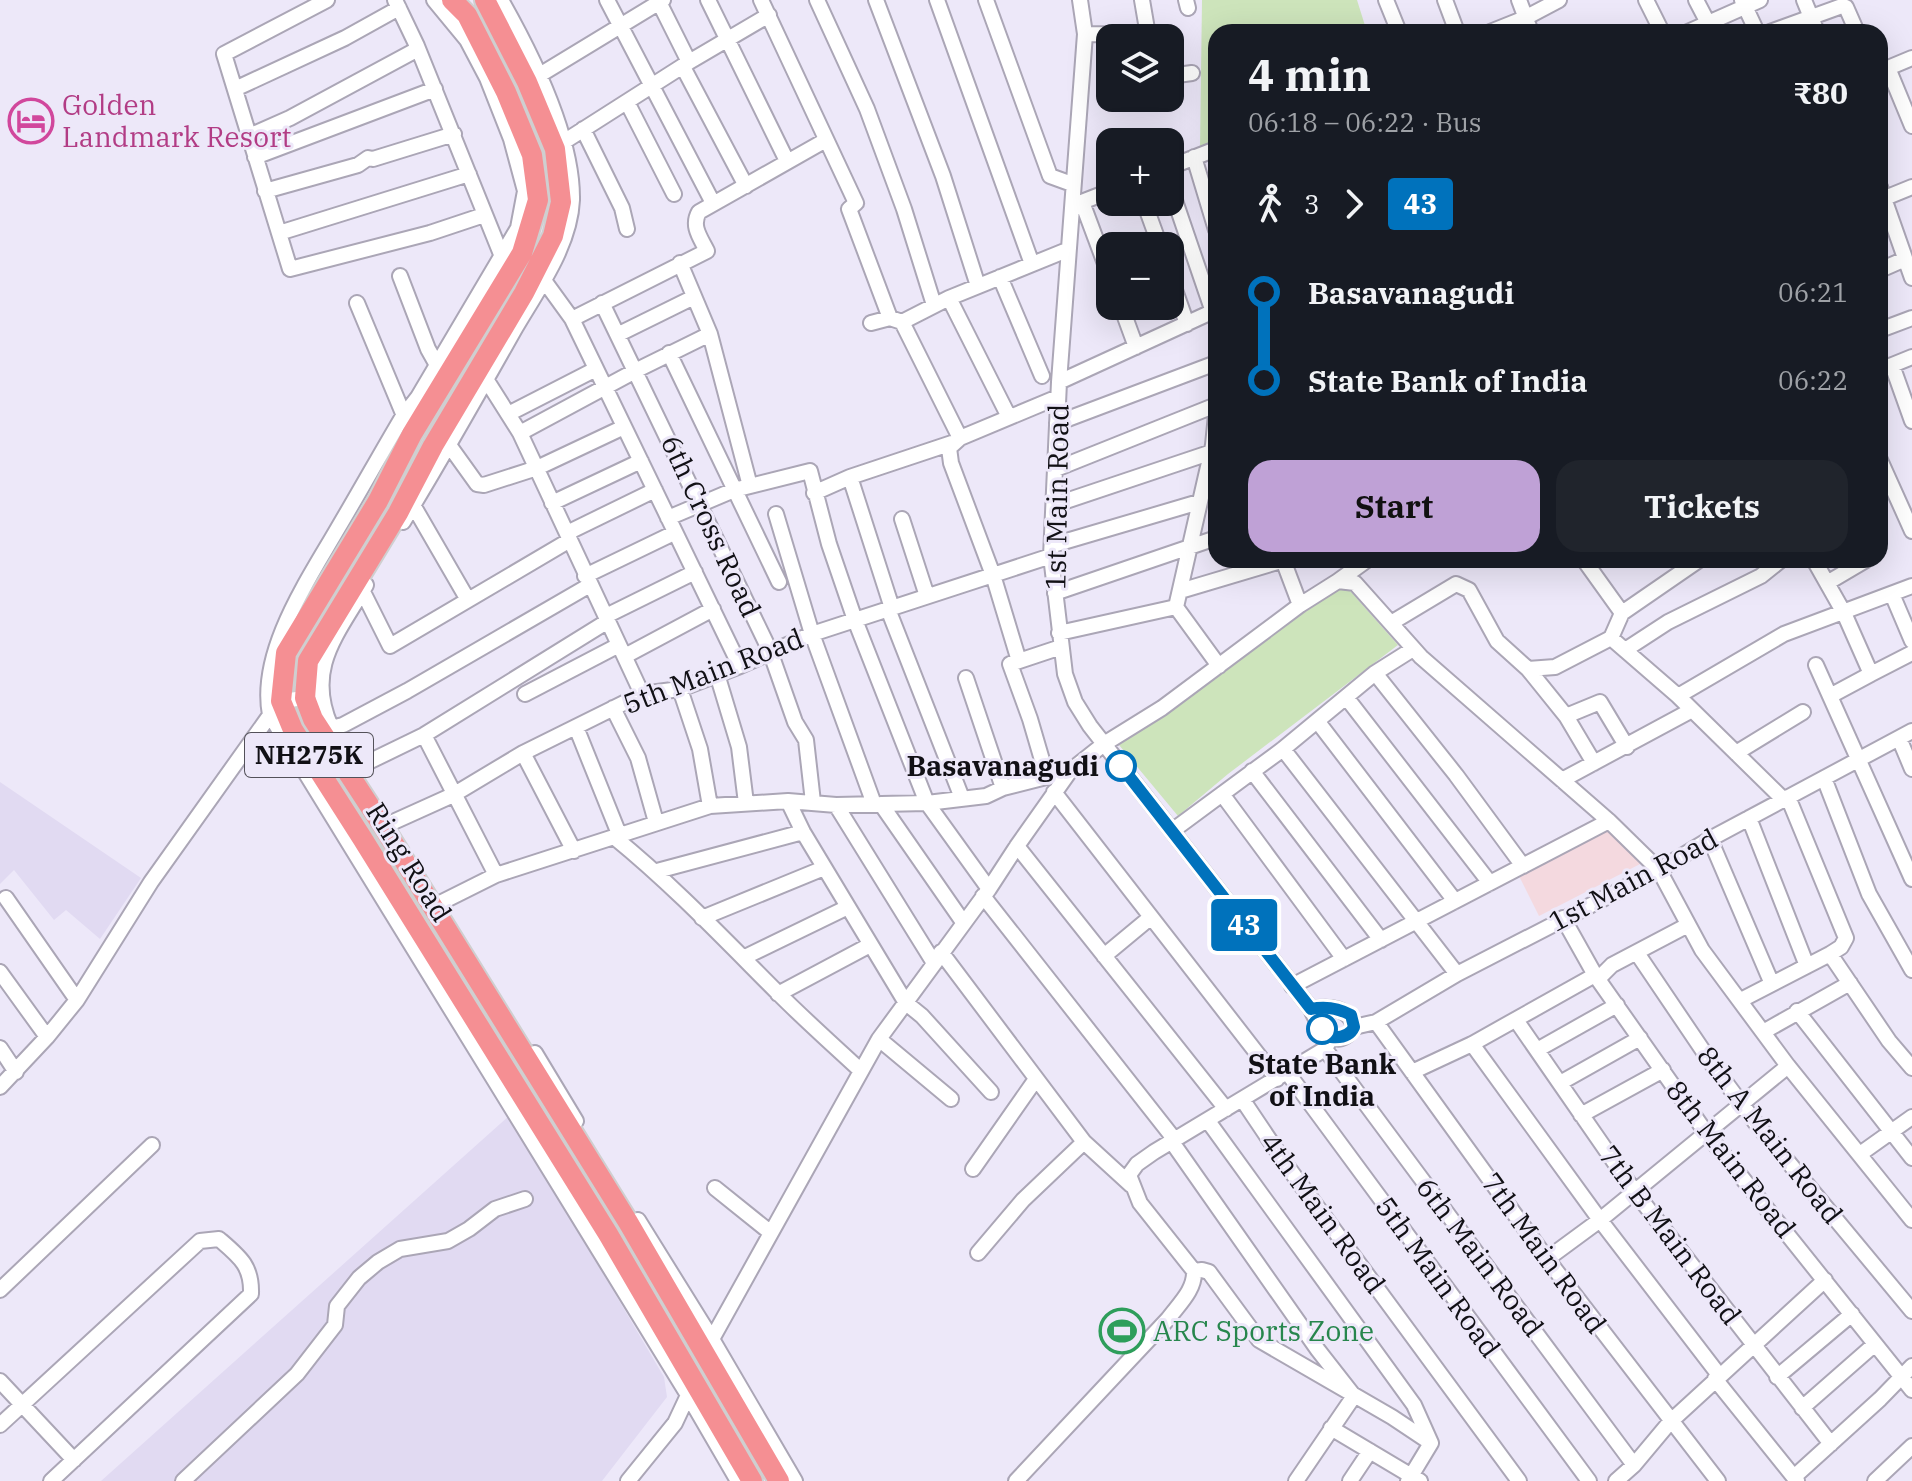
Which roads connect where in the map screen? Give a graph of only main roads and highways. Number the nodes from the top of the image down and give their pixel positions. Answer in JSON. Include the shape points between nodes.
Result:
{"nodes":[{"id":1,"x":452,"y":0,"type":"edge"},
{"id":2,"x":485,"y":0,"type":"edge"},
{"id":3,"x":488,"y":307,"type":"junction"},
{"id":4,"x":507,"y":322,"type":"junction"},
{"id":5,"x":752,"y":1481,"type":"edge"},
{"id":6,"x":779,"y":1481,"type":"edge"}],
"edges":[{"from":1,"to":3,"type":"highway","number":"NH275K","via":[[467,15],[506,92],[532,155],[538,200],[526,241],[506,265]]},
{"from":2,"to":4,"type":"highway","number":"NH275K","via":[[555,149],[561,202],[539,276]]},
{"from":3,"to":4,"type":"highway"},
{"from":3,"to":5,"type":"highway","name":"Ring Road","number":"NH275K","via":[[407,425],[378,501],[286,653],[276,708],[608,1234],[691,1389]]},
{"from":4,"to":6,"type":"highway","name":"Ring Road","number":"NH275K","via":[[483,374],[433,446],[308,661],[305,698],[313,719],[628,1222]]}]}
